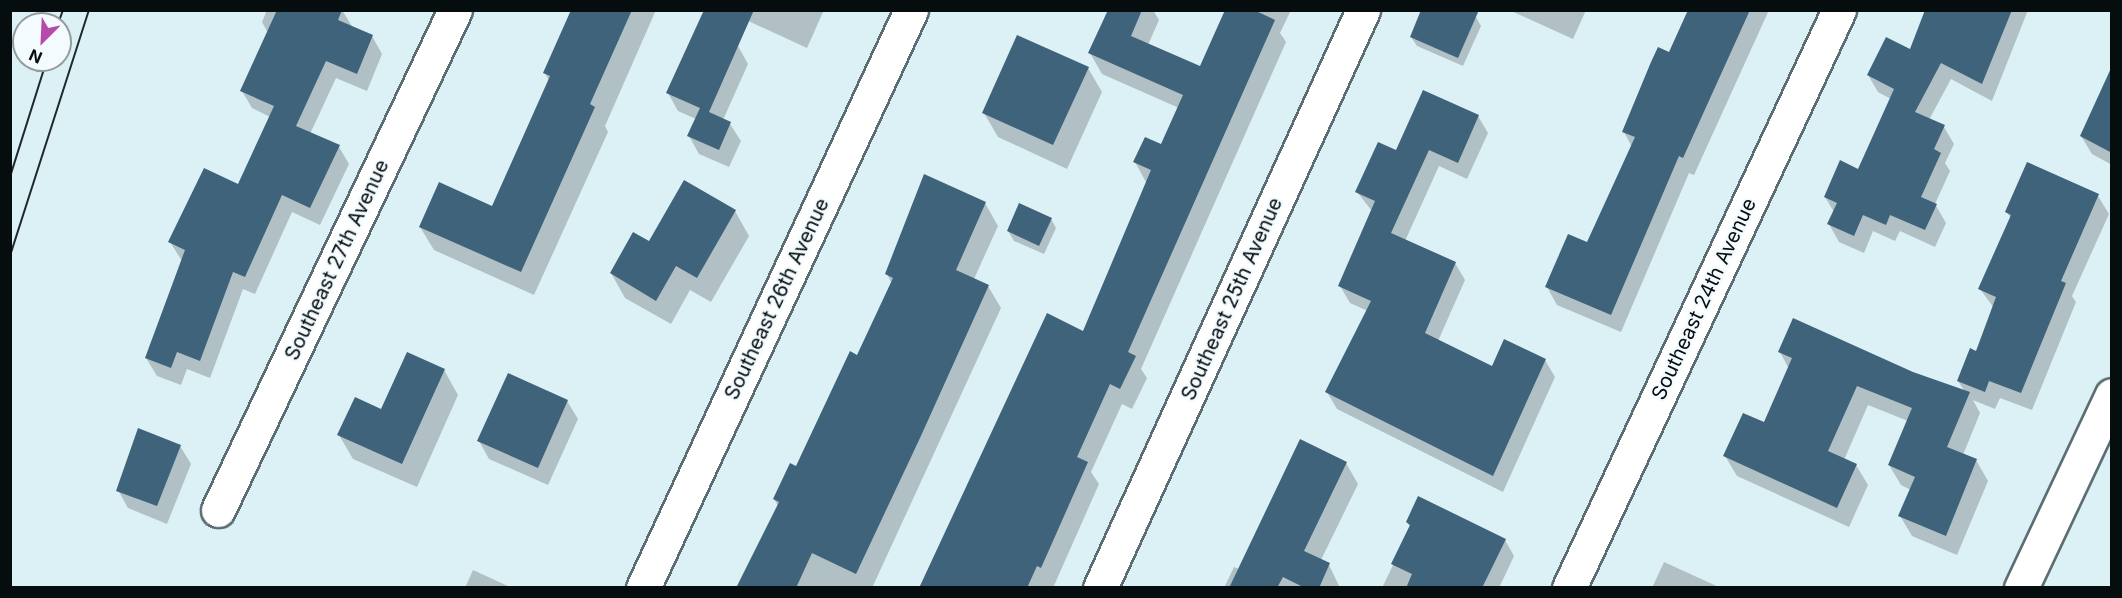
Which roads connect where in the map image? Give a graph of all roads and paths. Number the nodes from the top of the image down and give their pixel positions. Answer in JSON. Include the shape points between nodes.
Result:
{"nodes":[{"id":1,"x":455,"y":10,"type":"edge"},
{"id":2,"x":911,"y":10,"type":"edge"},
{"id":3,"x":1363,"y":10,"type":"edge"},
{"id":4,"x":1839,"y":10,"type":"edge"},
{"id":5,"x":2112,"y":394,"type":"edge"},
{"id":6,"x":218,"y":510,"type":"dead end"},
{"id":7,"x":643,"y":588,"type":"edge"},
{"id":8,"x":1100,"y":588,"type":"edge"},
{"id":9,"x":1569,"y":588,"type":"edge"},
{"id":10,"x":2021,"y":588,"type":"edge"}],
"edges":[{"from":1,"to":6,"type":"street","name":"Southeast 27th Avenue"},
{"from":2,"to":7,"type":"street","name":"Southeast 26th Avenue"},
{"from":3,"to":8,"type":"street","name":"Southeast 25th Avenue"},
{"from":4,"to":9,"type":"street","name":"Southeast 24th Avenue"},
{"from":5,"to":10,"type":"street"}]}
